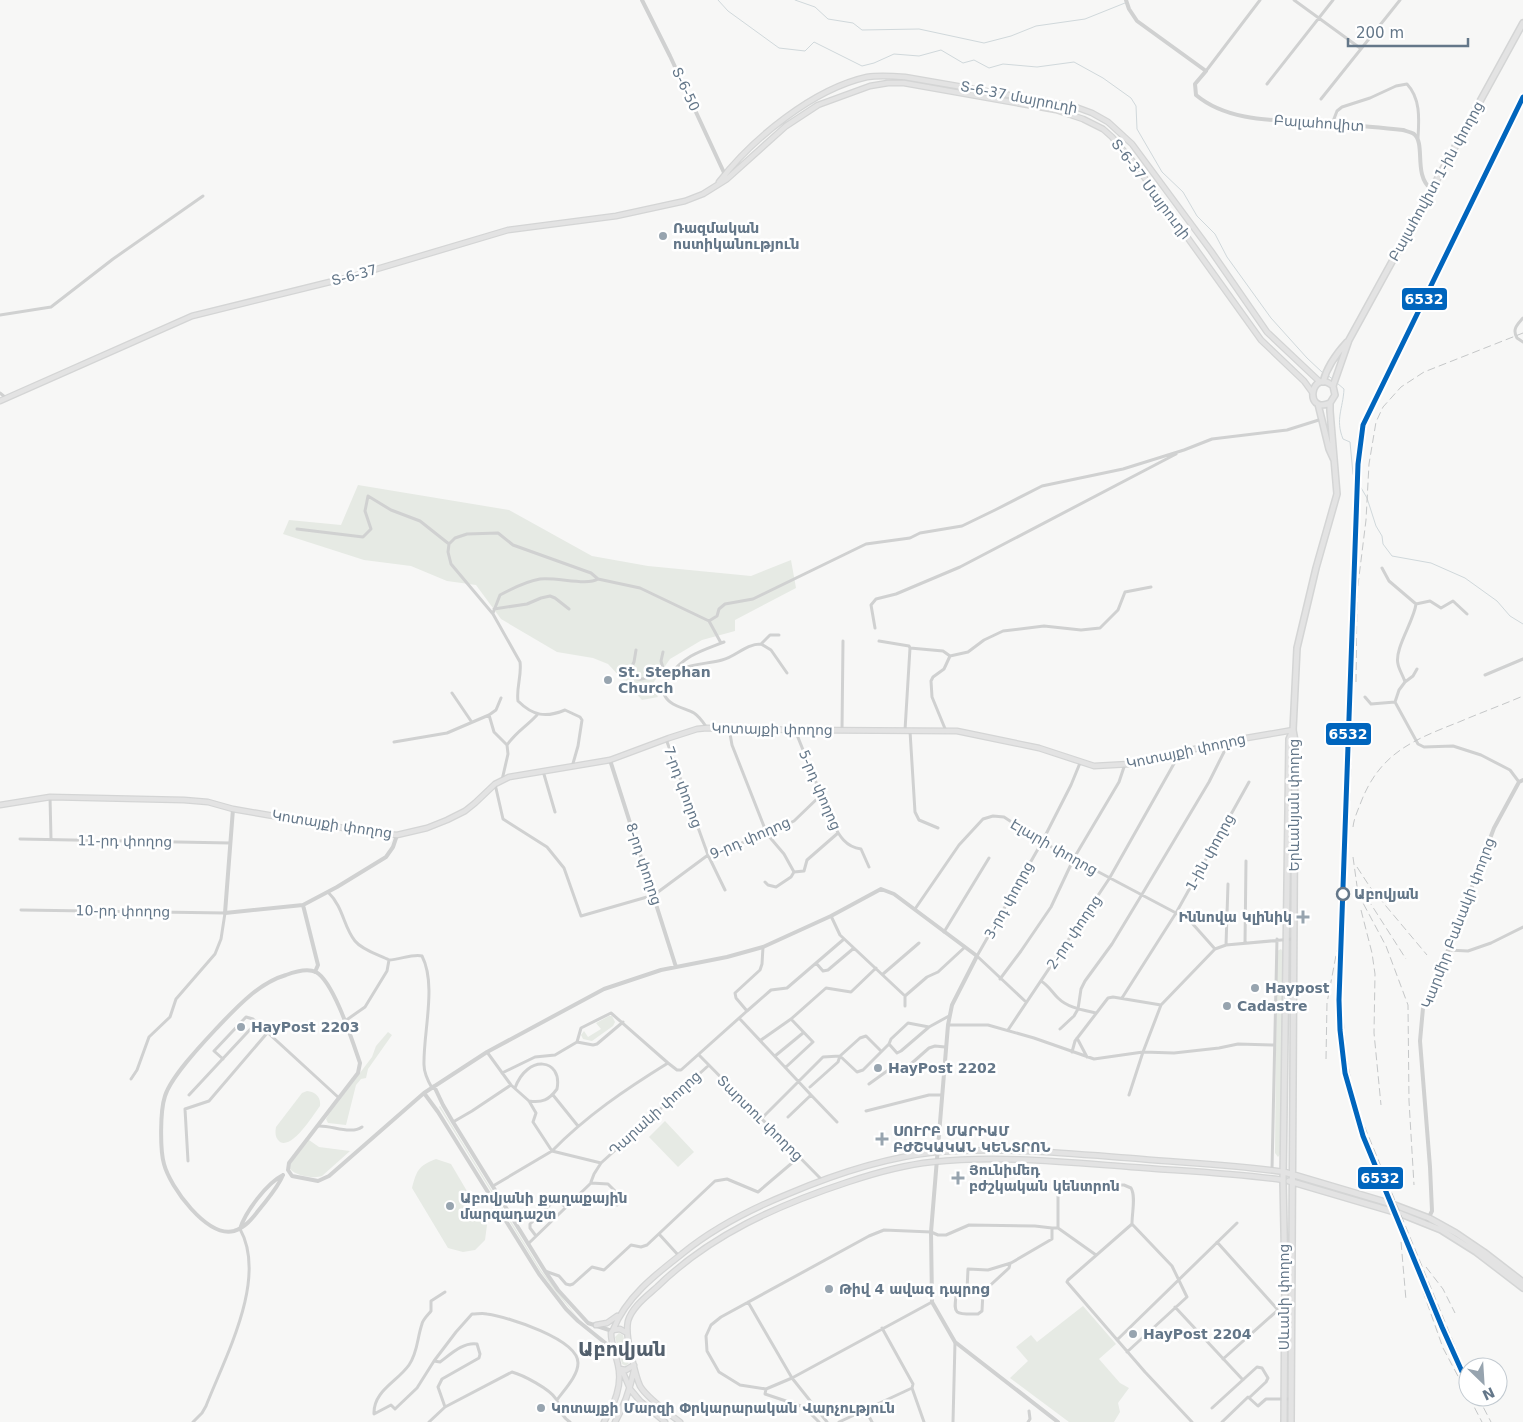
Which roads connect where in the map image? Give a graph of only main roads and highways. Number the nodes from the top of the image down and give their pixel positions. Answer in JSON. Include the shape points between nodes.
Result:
{"nodes":[{"id":1,"x":1523,"y":23,"type":"edge"},
{"id":2,"x":953,"y":85,"type":"junction"},
{"id":3,"x":952,"y":91,"type":"junction"},
{"id":4,"x":781,"y":120,"type":"junction"},
{"id":5,"x":786,"y":126,"type":"junction"},
{"id":6,"x":1142,"y":157,"type":"junction"},
{"id":7,"x":1134,"y":163,"type":"junction"},
{"id":8,"x":726,"y":177,"type":"junction"},
{"id":9,"x":718,"y":184,"type":"joint"},
{"id":10,"x":1349,"y":340,"type":"junction"},
{"id":11,"x":1321,"y":382,"type":"junction"},
{"id":12,"x":1333,"y":386,"type":"junction"},
{"id":13,"x":1312,"y":392,"type":"junction"},
{"id":14,"x":0,"y":401,"type":"edge"},
{"id":15,"x":1330,"y":403,"type":"junction"},
{"id":16,"x":1318,"y":404,"type":"junction"},
{"id":17,"x":1335,"y":463,"type":"junction"},
{"id":18,"x":1293,"y":730,"type":"junction"},
{"id":19,"x":0,"y":805,"type":"edge"},
{"id":20,"x":1284,"y":1172,"type":"junction"},
{"id":21,"x":1292,"y":1173,"type":"junction"},
{"id":22,"x":1283,"y":1180,"type":"junction"},
{"id":23,"x":1291,"y":1181,"type":"junction"},
{"id":24,"x":1427,"y":1219,"type":"junction"},
{"id":25,"x":1523,"y":1282,"type":"edge"},
{"id":26,"x":1523,"y":1288,"type":"edge"},
{"id":27,"x":623,"y":1309,"type":"junction"},
{"id":28,"x":596,"y":1325,"type":"road end"},
{"id":29,"x":613,"y":1330,"type":"junction"},
{"id":30,"x":627,"y":1333,"type":"junction"},
{"id":31,"x":634,"y":1366,"type":"junction"},
{"id":32,"x":621,"y":1369,"type":"junction"},
{"id":33,"x":630,"y":1389,"type":"junction"},
{"id":34,"x":1287,"y":1398,"type":"junction"},
{"id":35,"x":604,"y":1422,"type":"edge"},
{"id":36,"x":615,"y":1422,"type":"edge"},
{"id":37,"x":665,"y":1422,"type":"edge"},
{"id":38,"x":680,"y":1422,"type":"edge"},
{"id":39,"x":1284,"y":1422,"type":"edge"},
{"id":40,"x":1291,"y":1422,"type":"edge"}],
"edges":[{"from":1,"to":10,"type":"main road","name":"Բալահովիտ 1-ին փողոց"},
{"from":2,"to":3,"type":"main road"},
{"from":2,"to":4,"type":"main road","name":"Տ-6-37 մայրուղի","number":"Տ-6-37","via":[[905,77],[867,77],[815,98]]},
{"from":2,"to":6,"type":"main road","name":"Տ-6-37 մայրուղի","number":"Տ-6-37","via":[[1073,106],[1092,113],[1119,131]]},
{"from":3,"to":5,"type":"main road","name":"Տ-6-37 Մայրուղի","number":"Տ-6-37","via":[[904,83],[870,86],[818,105]]},
{"from":3,"to":7,"type":"main road","name":"Տ-6-37 Մայրուղի","number":"Տ-6-37","via":[[1083,118],[1103,129]]},
{"from":4,"to":5,"type":"main road"},
{"from":4,"to":8,"type":"main road","name":"Տ-6-37 մայրուղի","number":"Տ-6-37"},
{"from":5,"to":8,"type":"main road","name":"Տ-6-37 Մայրուղի","number":"Տ-6-37"},
{"from":6,"to":7,"type":"main road"},
{"from":6,"to":11,"type":"main road","name":"Տ-6-37 մայրուղի","number":"Տ-6-37","via":[[1267,332]]},
{"from":7,"to":13,"type":"main road","name":"Տ-6-37 Մայրուղի","number":"Տ-6-37","via":[[1262,340]]},
{"from":8,"to":9,"type":"main road","name":"Տ-6-37 մայրուղի","number":"Տ-6-37"},
{"from":9,"to":14,"type":"main road","name":"Տ-6-37","number":"Տ-6-37","via":[[685,201],[616,216],[508,230],[350,277],[192,316]]},
{"from":10,"to":11,"type":"main road","via":[[1334,357]]},
{"from":10,"to":12,"type":"main road"},
{"from":11,"to":12,"type":"main road"},
{"from":11,"to":13,"type":"main road"},
{"from":12,"to":15,"type":"main road","via":[[1335,395]]},
{"from":13,"to":16,"type":"main road"},
{"from":15,"to":16,"type":"main road"},
{"from":15,"to":17,"type":"main road"},
{"from":16,"to":17,"type":"main road"},
{"from":17,"to":18,"type":"main road","via":[[1338,494],[1297,648]]},
{"from":18,"to":19,"type":"main road","name":"Կոտայքի փողոց","via":[[1125,764],[1094,766],[1039,748],[957,731],[697,729],[610,760],[509,777],[447,820],[397,835],[184,800],[50,797]]},
{"from":18,"to":20,"type":"main road","name":"Երևանյան փողոց","via":[[1289,739]]},
{"from":18,"to":21,"type":"main road","name":"Երևանյան փողոց"},
{"from":20,"to":21,"type":"main road"},
{"from":20,"to":22,"type":"main road","name":"Սևանի փողոց"},
{"from":20,"to":27,"type":"main road","via":[[1051,1152],[986,1150],[936,1152],[874,1164],[822,1180],[733,1219],[698,1240],[660,1271]]},
{"from":21,"to":23,"type":"main road","name":"Սևանի փողոց"},
{"from":21,"to":24,"type":"main road","via":[[1392,1204]]},
{"from":22,"to":23,"type":"main road"},
{"from":22,"to":30,"type":"main road","via":[[1050,1160],[935,1162],[876,1173],[829,1188],[737,1227],[661,1283],[634,1310],[628,1320]]},
{"from":22,"to":34,"type":"main road","name":"Սևանի փողոց"},
{"from":23,"to":24,"type":"main road"},
{"from":23,"to":34,"type":"main road","name":"Սևանի փողոց"},
{"from":24,"to":25,"type":"main road","via":[[1470,1242]]},
{"from":24,"to":26,"type":"main road"},
{"from":27,"to":28,"type":"main road","via":[[614,1319]]},
{"from":27,"to":29,"type":"main road"},
{"from":29,"to":30,"type":"main road"},
{"from":29,"to":32,"type":"main road","via":[[611,1338]]},
{"from":30,"to":31,"type":"main road"},
{"from":31,"to":32,"type":"main road"},
{"from":31,"to":33,"type":"main road"},
{"from":31,"to":38,"type":"main road","via":[[640,1386]]},
{"from":32,"to":33,"type":"main road"},
{"from":32,"to":35,"type":"main road","via":[[614,1405]]},
{"from":33,"to":36,"type":"main road"},
{"from":33,"to":37,"type":"main road"},
{"from":34,"to":39,"type":"main road","name":"Սևանի փողոց"},
{"from":34,"to":40,"type":"main road","name":"Սևանի փողոց"}]}
